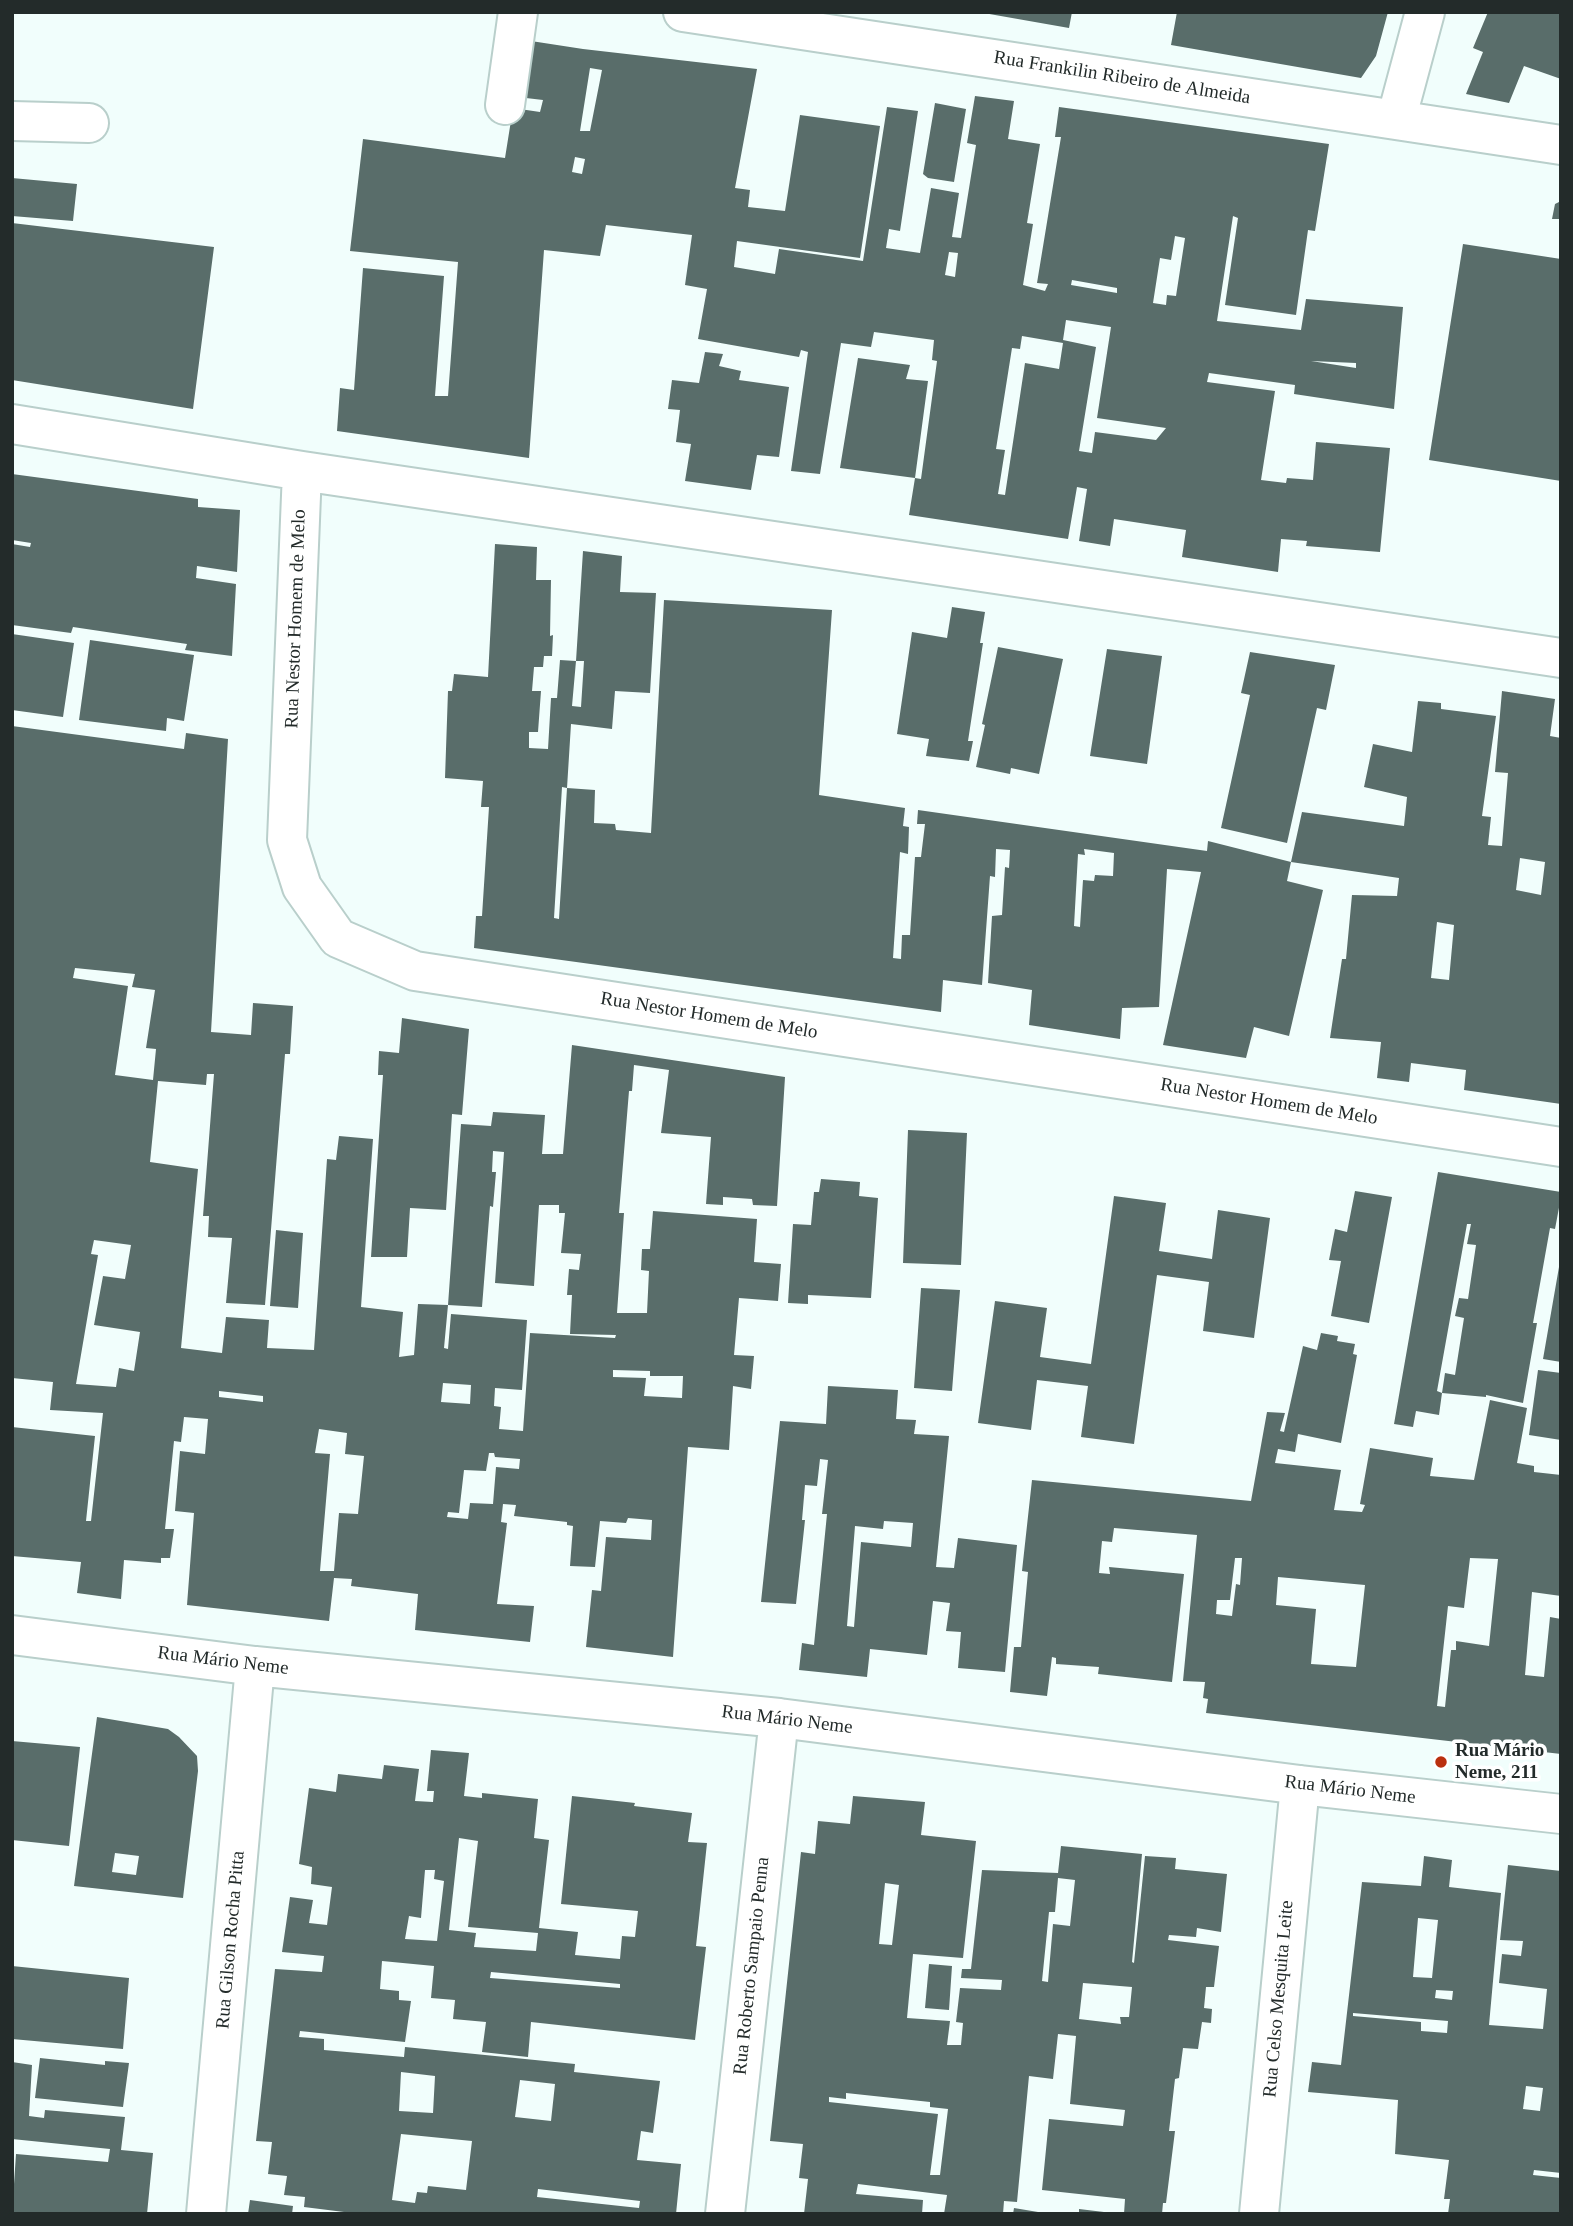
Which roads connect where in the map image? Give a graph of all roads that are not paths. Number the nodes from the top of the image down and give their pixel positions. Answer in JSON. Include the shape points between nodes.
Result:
{"nodes":[{"id":1,"x":518,"y":12,"type":"edge"},
{"id":2,"x":683,"y":12,"type":"edge"},
{"id":3,"x":1425,"y":12,"type":"edge"},
{"id":4,"x":505,"y":105,"type":"dead end"},
{"id":5,"x":1396,"y":120,"type":"junction"},
{"id":6,"x":12,"y":121,"type":"edge"},
{"id":7,"x":89,"y":122,"type":"dead end"},
{"id":8,"x":1561,"y":145,"type":"edge"},
{"id":9,"x":12,"y":424,"type":"edge"},
{"id":10,"x":302,"y":471,"type":"junction"},
{"id":11,"x":1561,"y":658,"type":"edge"},
{"id":12,"x":1561,"y":1147,"type":"edge"},
{"id":13,"x":12,"y":1635,"type":"edge"},
{"id":14,"x":255,"y":1666,"type":"junction"},
{"id":15,"x":779,"y":1718,"type":"junction"},
{"id":16,"x":1300,"y":1785,"type":"junction"},
{"id":17,"x":1561,"y":1814,"type":"edge"},
{"id":18,"x":206,"y":2214,"type":"edge"},
{"id":19,"x":725,"y":2214,"type":"edge"},
{"id":20,"x":1259,"y":2214,"type":"edge"}],
"edges":[{"from":1,"to":4,"type":"street"},
{"from":2,"to":5,"type":"street","name":"Rua Frankilin Ribeiro de Almeida"},
{"from":3,"to":5,"type":"street"},
{"from":5,"to":8,"type":"street","name":"Rua Frankilin Ribeiro de Almeida"},
{"from":6,"to":7,"type":"street"},
{"from":9,"to":10,"type":"street"},
{"from":10,"to":11,"type":"street"},
{"from":10,"to":12,"type":"street","name":"Rua Nestor Homem de Melo","via":[[287,840],[302,887],[338,939],[415,971]]},
{"from":13,"to":14,"type":"street","name":"Rua Mário Neme"},
{"from":14,"to":15,"type":"street","name":"Rua Mário Neme"},
{"from":14,"to":18,"type":"street","name":"Rua Gilson Rocha Pitta"},
{"from":15,"to":16,"type":"street","name":"Rua Mário Neme"},
{"from":15,"to":19,"type":"street","name":"Rua Roberto Sampaio Penna"},
{"from":16,"to":17,"type":"street","name":"Rua Mário Neme"},
{"from":16,"to":20,"type":"street","name":"Rua Celso Mesquita Leite"}]}
